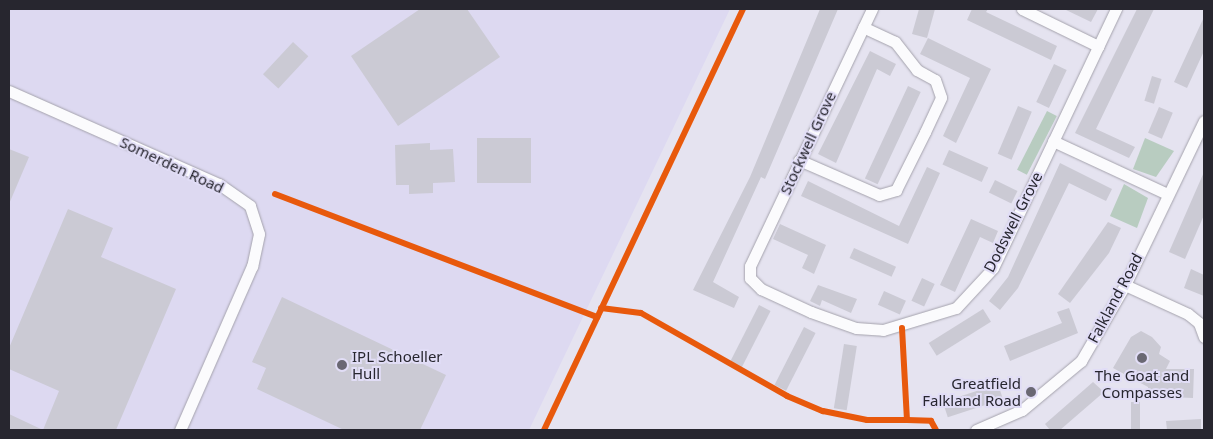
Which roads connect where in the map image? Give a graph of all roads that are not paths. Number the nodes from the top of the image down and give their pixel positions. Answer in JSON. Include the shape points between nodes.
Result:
{"nodes":[{"id":1,"x":872,"y":9,"type":"edge"},
{"id":2,"x":1022,"y":9,"type":"edge"},
{"id":3,"x":1116,"y":9,"type":"edge"},
{"id":4,"x":863,"y":27,"type":"junction"},
{"id":5,"x":1098,"y":46,"type":"junction"},
{"id":6,"x":9,"y":91,"type":"edge"},
{"id":7,"x":1204,"y":121,"type":"edge"},
{"id":8,"x":1053,"y":141,"type":"junction"},
{"id":9,"x":799,"y":160,"type":"junction"},
{"id":10,"x":1167,"y":194,"type":"junction"},
{"id":11,"x":750,"y":278,"type":"joint"},
{"id":12,"x":1125,"y":285,"type":"junction"},
{"id":13,"x":1204,"y":337,"type":"edge"},
{"id":14,"x":180,"y":430,"type":"edge"},
{"id":15,"x":976,"y":430,"type":"edge"}],
"edges":[{"from":1,"to":4,"type":"street","name":"Stockwell Grove"},
{"from":2,"to":5,"type":"street"},
{"from":3,"to":5,"type":"street","name":"Dodswell Grove"},
{"from":4,"to":9,"type":"street","name":"Stockwell Grove"},
{"from":4,"to":9,"type":"street","via":[[896,42],[917,70],[935,80],[942,97],[896,190],[879,195]]},
{"from":5,"to":8,"type":"street","name":"Dodswell Grove"},
{"from":6,"to":14,"type":"street","name":"Somerden Road","via":[[219,184],[250,206],[259,234],[252,266]]},
{"from":7,"to":10,"type":"street","name":"Falkland Road"},
{"from":8,"to":10,"type":"street"},
{"from":8,"to":11,"type":"street","name":"Dodswell Grove","via":[[993,268],[956,308],[902,328],[856,328],[760,289]]},
{"from":9,"to":11,"type":"street","name":"Stockwell Grove","via":[[750,266]]},
{"from":10,"to":12,"type":"street","name":"Falkland Road"},
{"from":12,"to":13,"type":"street","via":[[1188,314],[1199,323]]},
{"from":12,"to":15,"type":"street","name":"Falkland Road","via":[[1081,361],[1022,410]]}]}
